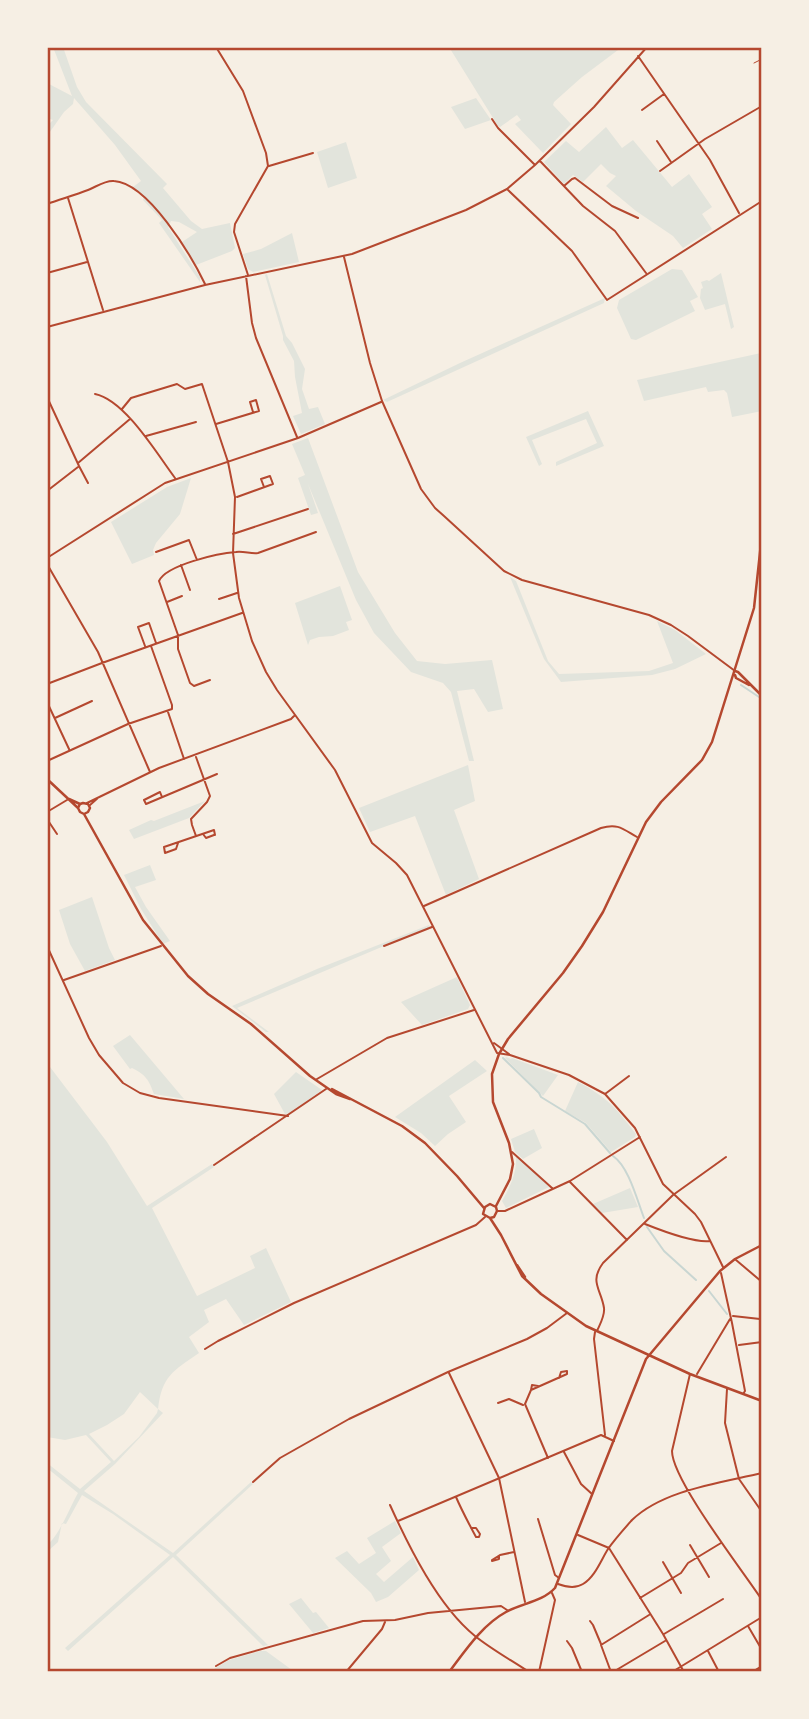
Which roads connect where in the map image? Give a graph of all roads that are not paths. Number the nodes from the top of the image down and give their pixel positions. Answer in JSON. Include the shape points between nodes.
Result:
{"nodes":[{"id":1,"x":216,"y":47,"type":"edge"},
{"id":2,"x":647,"y":47,"type":"edge"},
{"id":3,"x":638,"y":56,"type":"junction"},
{"id":4,"x":762,"y":59,"type":"edge"},
{"id":5,"x":754,"y":63,"type":"dead end"},
{"id":6,"x":665,"y":93,"type":"junction"},
{"id":7,"x":762,"y":106,"type":"edge"},
{"id":8,"x":642,"y":110,"type":"dead end"},
{"id":9,"x":492,"y":119,"type":"dead end"},
{"id":10,"x":657,"y":141,"type":"dead end"},
{"id":11,"x":699,"y":143,"type":"junction"},
{"id":12,"x":313,"y":153,"type":"dead end"},
{"id":13,"x":540,"y":160,"type":"junction"},
{"id":14,"x":671,"y":163,"type":"junction"},
{"id":15,"x":534,"y":165,"type":"junction"},
{"id":16,"x":268,"y":166,"type":"junction"},
{"id":17,"x":660,"y":171,"type":"dead end"},
{"id":18,"x":564,"y":186,"type":"junction"},
{"id":19,"x":507,"y":189,"type":"junction"},
{"id":20,"x":67,"y":197,"type":"junction"},
{"id":21,"x":762,"y":201,"type":"edge"},
{"id":22,"x":47,"y":204,"type":"edge"},
{"id":23,"x":739,"y":214,"type":"junction"},
{"id":24,"x":638,"y":218,"type":"dead end"},
{"id":25,"x":343,"y":256,"type":"junction"},
{"id":26,"x":88,"y":262,"type":"junction"},
{"id":27,"x":47,"y":272,"type":"edge"},
{"id":28,"x":646,"y":274,"type":"junction"},
{"id":29,"x":247,"y":275,"type":"junction"},
{"id":30,"x":205,"y":285,"type":"junction"},
{"id":31,"x":104,"y":312,"type":"junction"},
{"id":32,"x":47,"y":327,"type":"edge"},
{"id":33,"x":95,"y":394,"type":"dead end"},
{"id":34,"x":47,"y":397,"type":"edge"},
{"id":35,"x":382,"y":401,"type":"junction"},
{"id":36,"x":122,"y":409,"type":"junction"},
{"id":37,"x":253,"y":412,"type":"dead end"},
{"id":38,"x":131,"y":419,"type":"junction"},
{"id":39,"x":196,"y":422,"type":"dead end"},
{"id":40,"x":215,"y":425,"type":"junction"},
{"id":41,"x":144,"y":437,"type":"junction"},
{"id":42,"x":298,"y":438,"type":"junction"},
{"id":43,"x":228,"y":462,"type":"junction"},
{"id":44,"x":78,"y":465,"type":"junction"},
{"id":45,"x":176,"y":479,"type":"junction"},
{"id":46,"x":88,"y":483,"type":"dead end"},
{"id":47,"x":264,"y":487,"type":"dead end"},
{"id":48,"x":47,"y":491,"type":"edge"},
{"id":49,"x":235,"y":497,"type":"junction"},
{"id":50,"x":308,"y":509,"type":"dead end"},
{"id":51,"x":316,"y":532,"type":"dead end"},
{"id":52,"x":233,"y":534,"type":"junction"},
{"id":53,"x":762,"y":534,"type":"edge"},
{"id":54,"x":156,"y":552,"type":"dead end"},
{"id":55,"x":233,"y":553,"type":"junction"},
{"id":56,"x":47,"y":558,"type":"edge"},
{"id":57,"x":197,"y":560,"type":"junction"},
{"id":58,"x":47,"y":564,"type":"edge"},
{"id":59,"x":181,"y":565,"type":"junction"},
{"id":60,"x":190,"y":590,"type":"dead end"},
{"id":61,"x":238,"y":592,"type":"junction"},
{"id":62,"x":182,"y":596,"type":"dead end"},
{"id":63,"x":219,"y":599,"type":"dead end"},
{"id":64,"x":166,"y":602,"type":"junction"},
{"id":65,"x":243,"y":612,"type":"junction"},
{"id":66,"x":178,"y":635,"type":"junction"},
{"id":67,"x":156,"y":643,"type":"junction"},
{"id":68,"x":151,"y":645,"type":"junction"},
{"id":69,"x":145,"y":647,"type":"junction"},
{"id":70,"x":102,"y":663,"type":"junction"},
{"id":71,"x":735,"y":671,"type":"junction"},
{"id":72,"x":210,"y":680,"type":"dead end"},
{"id":73,"x":47,"y":684,"type":"edge"},
{"id":74,"x":762,"y":696,"type":"edge"},
{"id":75,"x":92,"y":701,"type":"dead end"},
{"id":76,"x":47,"y":702,"type":"edge"},
{"id":77,"x":167,"y":711,"type":"junction"},
{"id":78,"x":295,"y":715,"type":"junction"},
{"id":79,"x":55,"y":718,"type":"junction"},
{"id":80,"x":128,"y":724,"type":"junction"},
{"id":81,"x":69,"y":750,"type":"junction"},
{"id":82,"x":195,"y":755,"type":"junction"},
{"id":83,"x":184,"y":759,"type":"junction"},
{"id":84,"x":47,"y":761,"type":"edge"},
{"id":85,"x":150,"y":772,"type":"junction"},
{"id":86,"x":217,"y":774,"type":"dead end"},
{"id":87,"x":204,"y":778,"type":"junction"},
{"id":88,"x":47,"y":779,"type":"edge"},
{"id":89,"x":162,"y":797,"type":"junction"},
{"id":90,"x":69,"y":799,"type":"junction"},
{"id":91,"x":88,"y":804,"type":"junction"},
{"id":92,"x":79,"y":806,"type":"junction"},
{"id":93,"x":47,"y":812,"type":"edge"},
{"id":94,"x":86,"y":813,"type":"junction"},
{"id":95,"x":47,"y":819,"type":"edge"},
{"id":96,"x":57,"y":834,"type":"dead end"},
{"id":97,"x":203,"y":834,"type":"dead end"},
{"id":98,"x":196,"y":836,"type":"junction"},
{"id":99,"x":638,"y":837,"type":"junction"},
{"id":100,"x":178,"y":843,"type":"dead end"},
{"id":101,"x":423,"y":906,"type":"junction"},
{"id":102,"x":433,"y":927,"type":"junction"},
{"id":103,"x":47,"y":946,"type":"edge"},
{"id":104,"x":162,"y":946,"type":"junction"},
{"id":105,"x":384,"y":946,"type":"dead end"},
{"id":106,"x":63,"y":980,"type":"junction"},
{"id":107,"x":475,"y":1009,"type":"junction"},
{"id":108,"x":491,"y":1042,"type":"junction"},
{"id":109,"x":502,"y":1048,"type":"junction"},
{"id":110,"x":499,"y":1054,"type":"junction"},
{"id":111,"x":510,"y":1055,"type":"junction"},
{"id":112,"x":629,"y":1076,"type":"dead end"},
{"id":113,"x":315,"y":1081,"type":"junction"},
{"id":114,"x":328,"y":1088,"type":"junction"},
{"id":115,"x":605,"y":1094,"type":"junction"},
{"id":116,"x":288,"y":1116,"type":"junction"},
{"id":117,"x":640,"y":1137,"type":"junction"},
{"id":118,"x":511,"y":1152,"type":"junction"},
{"id":119,"x":726,"y":1157,"type":"dead end"},
{"id":120,"x":214,"y":1165,"type":"dead end"},
{"id":121,"x":570,"y":1181,"type":"junction"},
{"id":122,"x":553,"y":1189,"type":"junction"},
{"id":123,"x":673,"y":1195,"type":"junction"},
{"id":124,"x":485,"y":1207,"type":"junction"},
{"id":125,"x":495,"y":1208,"type":"junction"},
{"id":126,"x":485,"y":1216,"type":"junction"},
{"id":127,"x":492,"y":1218,"type":"junction"},
{"id":128,"x":644,"y":1223,"type":"junction"},
{"id":129,"x":627,"y":1240,"type":"junction"},
{"id":130,"x":710,"y":1241,"type":"junction"},
{"id":131,"x":762,"y":1245,"type":"edge"},
{"id":132,"x":735,"y":1259,"type":"junction"},
{"id":133,"x":721,"y":1270,"type":"junction"},
{"id":134,"x":762,"y":1282,"type":"edge"},
{"id":135,"x":567,"y":1313,"type":"junction"},
{"id":136,"x":731,"y":1316,"type":"junction"},
{"id":137,"x":760,"y":1319,"type":"dead end"},
{"id":138,"x":596,"y":1332,"type":"junction"},
{"id":139,"x":762,"y":1342,"type":"edge"},
{"id":140,"x":737,"y":1346,"type":"junction"},
{"id":141,"x":205,"y":1349,"type":"dead end"},
{"id":142,"x":649,"y":1355,"type":"junction"},
{"id":143,"x":448,"y":1372,"type":"junction"},
{"id":144,"x":690,"y":1374,"type":"junction"},
{"id":145,"x":696,"y":1376,"type":"junction"},
{"id":146,"x":559,"y":1378,"type":"dead end"},
{"id":147,"x":727,"y":1389,"type":"junction"},
{"id":148,"x":743,"y":1395,"type":"junction"},
{"id":149,"x":762,"y":1401,"type":"edge"},
{"id":150,"x":498,"y":1403,"type":"dead end"},
{"id":151,"x":525,"y":1404,"type":"junction"},
{"id":152,"x":605,"y":1436,"type":"junction"},
{"id":153,"x":615,"y":1441,"type":"junction"},
{"id":154,"x":564,"y":1451,"type":"junction"},
{"id":155,"x":548,"y":1458,"type":"junction"},
{"id":156,"x":762,"y":1473,"type":"edge"},
{"id":157,"x":499,"y":1478,"type":"junction"},
{"id":158,"x":739,"y":1479,"type":"junction"},
{"id":159,"x":253,"y":1482,"type":"dead end"},
{"id":160,"x":688,"y":1492,"type":"junction"},
{"id":161,"x":593,"y":1495,"type":"junction"},
{"id":162,"x":455,"y":1497,"type":"junction"},
{"id":163,"x":390,"y":1505,"type":"dead end"},
{"id":164,"x":762,"y":1512,"type":"edge"},
{"id":165,"x":538,"y":1519,"type":"dead end"},
{"id":166,"x":398,"y":1521,"type":"junction"},
{"id":167,"x":471,"y":1528,"type":"dead end"},
{"id":168,"x":577,"y":1534,"type":"junction"},
{"id":169,"x":722,"y":1542,"type":"junction"},
{"id":170,"x":690,"y":1545,"type":"dead end"},
{"id":171,"x":609,"y":1549,"type":"junction"},
{"id":172,"x":515,"y":1552,"type":"junction"},
{"id":173,"x":499,"y":1556,"type":"dead end"},
{"id":174,"x":698,"y":1557,"type":"junction"},
{"id":175,"x":663,"y":1562,"type":"dead end"},
{"id":176,"x":709,"y":1577,"type":"dead end"},
{"id":177,"x":560,"y":1578,"type":"junction"},
{"id":178,"x":673,"y":1578,"type":"junction"},
{"id":179,"x":558,"y":1584,"type":"junction"},
{"id":180,"x":551,"y":1592,"type":"junction"},
{"id":181,"x":681,"y":1593,"type":"dead end"},
{"id":182,"x":640,"y":1598,"type":"junction"},
{"id":183,"x":723,"y":1599,"type":"dead end"},
{"id":184,"x":762,"y":1600,"type":"edge"},
{"id":185,"x":525,"y":1604,"type":"junction"},
{"id":186,"x":451,"y":1611,"type":"junction"},
{"id":187,"x":508,"y":1611,"type":"junction"},
{"id":188,"x":650,"y":1615,"type":"junction"},
{"id":189,"x":762,"y":1617,"type":"edge"},
{"id":190,"x":385,"y":1620,"type":"junction"},
{"id":191,"x":590,"y":1621,"type":"dead end"},
{"id":192,"x":748,"y":1626,"type":"junction"},
{"id":193,"x":663,"y":1634,"type":"junction"},
{"id":194,"x":476,"y":1637,"type":"junction"},
{"id":195,"x":666,"y":1640,"type":"junction"},
{"id":196,"x":567,"y":1642,"type":"dead end"},
{"id":197,"x":601,"y":1645,"type":"junction"},
{"id":198,"x":707,"y":1650,"type":"junction"},
{"id":199,"x":762,"y":1650,"type":"edge"},
{"id":200,"x":216,"y":1666,"type":"dead end"},
{"id":201,"x":681,"y":1666,"type":"junction"},
{"id":202,"x":762,"y":1666,"type":"edge"},
{"id":203,"x":346,"y":1672,"type":"edge"},
{"id":204,"x":449,"y":1672,"type":"edge"},
{"id":205,"x":529,"y":1672,"type":"edge"},
{"id":206,"x":539,"y":1672,"type":"edge"},
{"id":207,"x":582,"y":1672,"type":"edge"},
{"id":208,"x":612,"y":1672,"type":"edge"},
{"id":209,"x":671,"y":1672,"type":"edge"},
{"id":210,"x":684,"y":1672,"type":"edge"},
{"id":211,"x":719,"y":1672,"type":"edge"},
{"id":212,"x":752,"y":1672,"type":"edge"}],
"edges":[{"from":1,"to":16,"type":"street","via":[[243,92]]},
{"from":2,"to":3,"type":"street"},
{"from":3,"to":6,"type":"street"},
{"from":3,"to":13,"type":"street"},
{"from":4,"to":5,"type":"lane"},
{"from":6,"to":8,"type":"street"},
{"from":6,"to":11,"type":"street"},
{"from":7,"to":11,"type":"street"},
{"from":9,"to":15,"type":"street"},
{"from":10,"to":14,"type":"street"},
{"from":11,"to":14,"type":"street"},
{"from":11,"to":23,"type":"street"},
{"from":12,"to":16,"type":"street"},
{"from":13,"to":15,"type":"street"},
{"from":13,"to":18,"type":"street"},
{"from":14,"to":17,"type":"street"},
{"from":15,"to":19,"type":"street"},
{"from":16,"to":29,"type":"street","via":[[235,224]]},
{"from":18,"to":24,"type":"street","via":[[575,178],[612,206]]},
{"from":18,"to":28,"type":"street","via":[[615,231]]},
{"from":19,"to":25,"type":"street","via":[[466,211]]},
{"from":19,"to":28,"type":"street","via":[[572,251],[607,300]]},
{"from":20,"to":22,"type":"street"},
{"from":20,"to":26,"type":"street"},
{"from":20,"to":30,"type":"street","via":[[112,180],[132,187],[161,214]]},
{"from":21,"to":23,"type":"street"},
{"from":23,"to":28,"type":"street"},
{"from":25,"to":29,"type":"street"},
{"from":25,"to":35,"type":"street"},
{"from":26,"to":27,"type":"street"},
{"from":26,"to":31,"type":"street"},
{"from":29,"to":30,"type":"street"},
{"from":29,"to":42,"type":"street","via":[[256,338]]},
{"from":30,"to":31,"type":"street"},
{"from":31,"to":32,"type":"street"},
{"from":33,"to":36,"type":"street"},
{"from":34,"to":44,"type":"street"},
{"from":35,"to":42,"type":"street"},
{"from":35,"to":71,"type":"street","via":[[421,489],[435,508],[505,570],[522,580],[649,615],[688,636]]},
{"from":36,"to":38,"type":"street"},
{"from":36,"to":40,"type":"street","via":[[131,398],[177,384],[185,389],[202,384]]},
{"from":37,"to":40,"type":"street"},
{"from":38,"to":41,"type":"street"},
{"from":38,"to":44,"type":"street"},
{"from":39,"to":41,"type":"street"},
{"from":40,"to":43,"type":"street"},
{"from":41,"to":45,"type":"street"},
{"from":42,"to":43,"type":"street"},
{"from":43,"to":45,"type":"street"},
{"from":43,"to":49,"type":"street"},
{"from":44,"to":46,"type":"street"},
{"from":44,"to":48,"type":"street"},
{"from":45,"to":56,"type":"street"},
{"from":47,"to":49,"type":"street"},
{"from":49,"to":52,"type":"street"},
{"from":50,"to":52,"type":"street"},
{"from":51,"to":55,"type":"street","via":[[258,553]]},
{"from":52,"to":55,"type":"street"},
{"from":53,"to":71,"type":"main road","via":[[757,599]]},
{"from":54,"to":57,"type":"street","via":[[189,540]]},
{"from":55,"to":57,"type":"street"},
{"from":55,"to":61,"type":"street"},
{"from":57,"to":59,"type":"street"},
{"from":58,"to":70,"type":"street"},
{"from":59,"to":60,"type":"street"},
{"from":59,"to":64,"type":"street","via":[[159,582]]},
{"from":61,"to":63,"type":"street"},
{"from":61,"to":65,"type":"street"},
{"from":62,"to":64,"type":"street"},
{"from":64,"to":66,"type":"street"},
{"from":65,"to":66,"type":"street"},
{"from":65,"to":78,"type":"street","via":[[265,670]]},
{"from":66,"to":67,"type":"street"},
{"from":66,"to":72,"type":"street","via":[[190,683],[194,686]]},
{"from":67,"to":68,"type":"street"},
{"from":67,"to":69,"type":"street","via":[[149,623],[138,627]]},
{"from":68,"to":69,"type":"street"},
{"from":68,"to":77,"type":"street","via":[[172,705]]},
{"from":69,"to":70,"type":"street"},
{"from":70,"to":73,"type":"street"},
{"from":70,"to":80,"type":"street"},
{"from":71,"to":74,"type":"main road"},
{"from":71,"to":99,"type":"main road","via":[[702,760],[661,802]]},
{"from":75,"to":79,"type":"street"},
{"from":76,"to":79,"type":"street"},
{"from":77,"to":80,"type":"street"},
{"from":77,"to":83,"type":"street"},
{"from":78,"to":82,"type":"street"},
{"from":78,"to":101,"type":"street","via":[[335,770],[372,843],[403,870]]},
{"from":79,"to":81,"type":"street"},
{"from":80,"to":81,"type":"street"},
{"from":80,"to":85,"type":"street"},
{"from":81,"to":84,"type":"street"},
{"from":82,"to":83,"type":"street"},
{"from":82,"to":87,"type":"street"},
{"from":83,"to":85,"type":"street"},
{"from":85,"to":91,"type":"street"},
{"from":86,"to":87,"type":"street"},
{"from":87,"to":89,"type":"street"},
{"from":87,"to":98,"type":"street","via":[[209,799],[191,819]]},
{"from":88,"to":90,"type":"main road"},
{"from":89,"to":89,"type":"street","via":[[146,804],[144,800],[160,792]]},
{"from":90,"to":92,"type":"main road"},
{"from":90,"to":93,"type":"street"},
{"from":91,"to":92,"type":"main road"},
{"from":91,"to":94,"type":"main road"},
{"from":92,"to":94,"type":"main road","via":[[80,812]]},
{"from":94,"to":104,"type":"main road","via":[[134,905]]},
{"from":95,"to":96,"type":"street"},
{"from":97,"to":98,"type":"street"},
{"from":98,"to":100,"type":"street"},
{"from":99,"to":101,"type":"street","via":[[618,826],[601,828]]},
{"from":99,"to":109,"type":"main road","via":[[582,946]]},
{"from":101,"to":102,"type":"street"},
{"from":102,"to":105,"type":"street"},
{"from":102,"to":107,"type":"street"},
{"from":103,"to":106,"type":"street"},
{"from":104,"to":106,"type":"street"},
{"from":104,"to":113,"type":"main road","via":[[198,985]]},
{"from":106,"to":116,"type":"street","via":[[99,1055],[135,1090],[170,1100]]},
{"from":107,"to":108,"type":"street"},
{"from":107,"to":113,"type":"street","via":[[377,1042]]},
{"from":108,"to":109,"type":"street"},
{"from":108,"to":110,"type":"street"},
{"from":109,"to":110,"type":"main road"},
{"from":109,"to":111,"type":"street"},
{"from":110,"to":111,"type":"street"},
{"from":110,"to":118,"type":"main road","via":[[492,1074],[493,1102]]},
{"from":111,"to":115,"type":"street","via":[[569,1075]]},
{"from":112,"to":115,"type":"street"},
{"from":113,"to":114,"type":"main road"},
{"from":114,"to":116,"type":"street"},
{"from":114,"to":124,"type":"main road","via":[[425,1143]]},
{"from":115,"to":117,"type":"street"},
{"from":116,"to":120,"type":"street"},
{"from":117,"to":121,"type":"street"},
{"from":117,"to":123,"type":"street","via":[[658,1177]]},
{"from":118,"to":122,"type":"street"},
{"from":118,"to":125,"type":"main road","via":[[512,1172]]},
{"from":119,"to":123,"type":"street"},
{"from":121,"to":122,"type":"street"},
{"from":121,"to":129,"type":"street"},
{"from":122,"to":125,"type":"street","via":[[505,1211]]},
{"from":123,"to":128,"type":"street"},
{"from":123,"to":130,"type":"street","via":[[695,1214]]},
{"from":124,"to":125,"type":"main road"},
{"from":124,"to":126,"type":"main road"},
{"from":125,"to":127,"type":"main road"},
{"from":126,"to":127,"type":"main road"},
{"from":126,"to":141,"type":"street","via":[[476,1225],[294,1303]]},
{"from":127,"to":135,"type":"main road","via":[[520,1272]]},
{"from":128,"to":129,"type":"street"},
{"from":128,"to":130,"type":"street"},
{"from":129,"to":138,"type":"street","via":[[597,1274],[604,1309]]},
{"from":130,"to":133,"type":"street"},
{"from":131,"to":132,"type":"main road"},
{"from":132,"to":133,"type":"main road"},
{"from":132,"to":134,"type":"street"},
{"from":133,"to":136,"type":"street"},
{"from":133,"to":142,"type":"main road"},
{"from":135,"to":138,"type":"main road"},
{"from":135,"to":143,"type":"street","via":[[547,1328]]},
{"from":136,"to":137,"type":"street"},
{"from":136,"to":140,"type":"street"},
{"from":136,"to":145,"type":"street"},
{"from":138,"to":142,"type":"main road"},
{"from":138,"to":152,"type":"street"},
{"from":139,"to":140,"type":"street"},
{"from":140,"to":148,"type":"street"},
{"from":142,"to":144,"type":"main road"},
{"from":142,"to":153,"type":"main road"},
{"from":143,"to":157,"type":"street"},
{"from":143,"to":159,"type":"street","via":[[292,1451]]},
{"from":144,"to":145,"type":"main road"},
{"from":144,"to":160,"type":"street","via":[[672,1451]]},
{"from":145,"to":147,"type":"main road"},
{"from":146,"to":151,"type":"street","via":[[531,1390]]},
{"from":147,"to":148,"type":"main road"},
{"from":147,"to":158,"type":"street","via":[[725,1423]]},
{"from":148,"to":149,"type":"main road"},
{"from":150,"to":151,"type":"street","via":[[509,1399]]},
{"from":151,"to":155,"type":"street"},
{"from":152,"to":153,"type":"street"},
{"from":152,"to":154,"type":"street"},
{"from":153,"to":161,"type":"main road"},
{"from":154,"to":155,"type":"street"},
{"from":154,"to":161,"type":"street","via":[[581,1484]]},
{"from":155,"to":157,"type":"street"},
{"from":156,"to":158,"type":"street"},
{"from":157,"to":162,"type":"street"},
{"from":157,"to":172,"type":"street"},
{"from":158,"to":160,"type":"street"},
{"from":158,"to":164,"type":"street"},
{"from":160,"to":169,"type":"street"},
{"from":160,"to":171,"type":"street","via":[[641,1512]]},
{"from":161,"to":168,"type":"main road"},
{"from":162,"to":166,"type":"street"},
{"from":162,"to":167,"type":"street"},
{"from":163,"to":166,"type":"street"},
{"from":165,"to":177,"type":"street","via":[[555,1575]]},
{"from":166,"to":186,"type":"street","via":[[423,1572]]},
{"from":168,"to":171,"type":"street"},
{"from":168,"to":177,"type":"main road"},
{"from":169,"to":174,"type":"street"},
{"from":169,"to":184,"type":"street"},
{"from":170,"to":174,"type":"street"},
{"from":171,"to":179,"type":"street","via":[[586,1583],[578,1587]]},
{"from":171,"to":182,"type":"street"},
{"from":172,"to":173,"type":"street"},
{"from":172,"to":185,"type":"street"},
{"from":174,"to":176,"type":"street"},
{"from":174,"to":178,"type":"street"},
{"from":175,"to":178,"type":"street"},
{"from":177,"to":179,"type":"main road"},
{"from":178,"to":181,"type":"street"},
{"from":178,"to":182,"type":"street"},
{"from":179,"to":180,"type":"main road"},
{"from":180,"to":185,"type":"main road"},
{"from":180,"to":206,"type":"street","via":[[555,1600]]},
{"from":182,"to":188,"type":"street"},
{"from":183,"to":193,"type":"street"},
{"from":185,"to":187,"type":"main road"},
{"from":186,"to":187,"type":"street","via":[[501,1606]]},
{"from":186,"to":190,"type":"street"},
{"from":186,"to":194,"type":"street"},
{"from":187,"to":194,"type":"main road"},
{"from":188,"to":193,"type":"street"},
{"from":188,"to":197,"type":"street"},
{"from":189,"to":192,"type":"street"},
{"from":190,"to":200,"type":"street","via":[[351,1624]]},
{"from":190,"to":203,"type":"street"},
{"from":191,"to":197,"type":"street"},
{"from":192,"to":198,"type":"street"},
{"from":192,"to":199,"type":"street"},
{"from":193,"to":195,"type":"street"},
{"from":194,"to":204,"type":"main road"},
{"from":194,"to":205,"type":"street"},
{"from":195,"to":201,"type":"street"},
{"from":195,"to":208,"type":"street"},
{"from":196,"to":207,"type":"street"},
{"from":197,"to":208,"type":"street"},
{"from":198,"to":201,"type":"street"},
{"from":198,"to":211,"type":"street"},
{"from":201,"to":209,"type":"street"},
{"from":201,"to":210,"type":"street"},
{"from":202,"to":212,"type":"street"}]}
